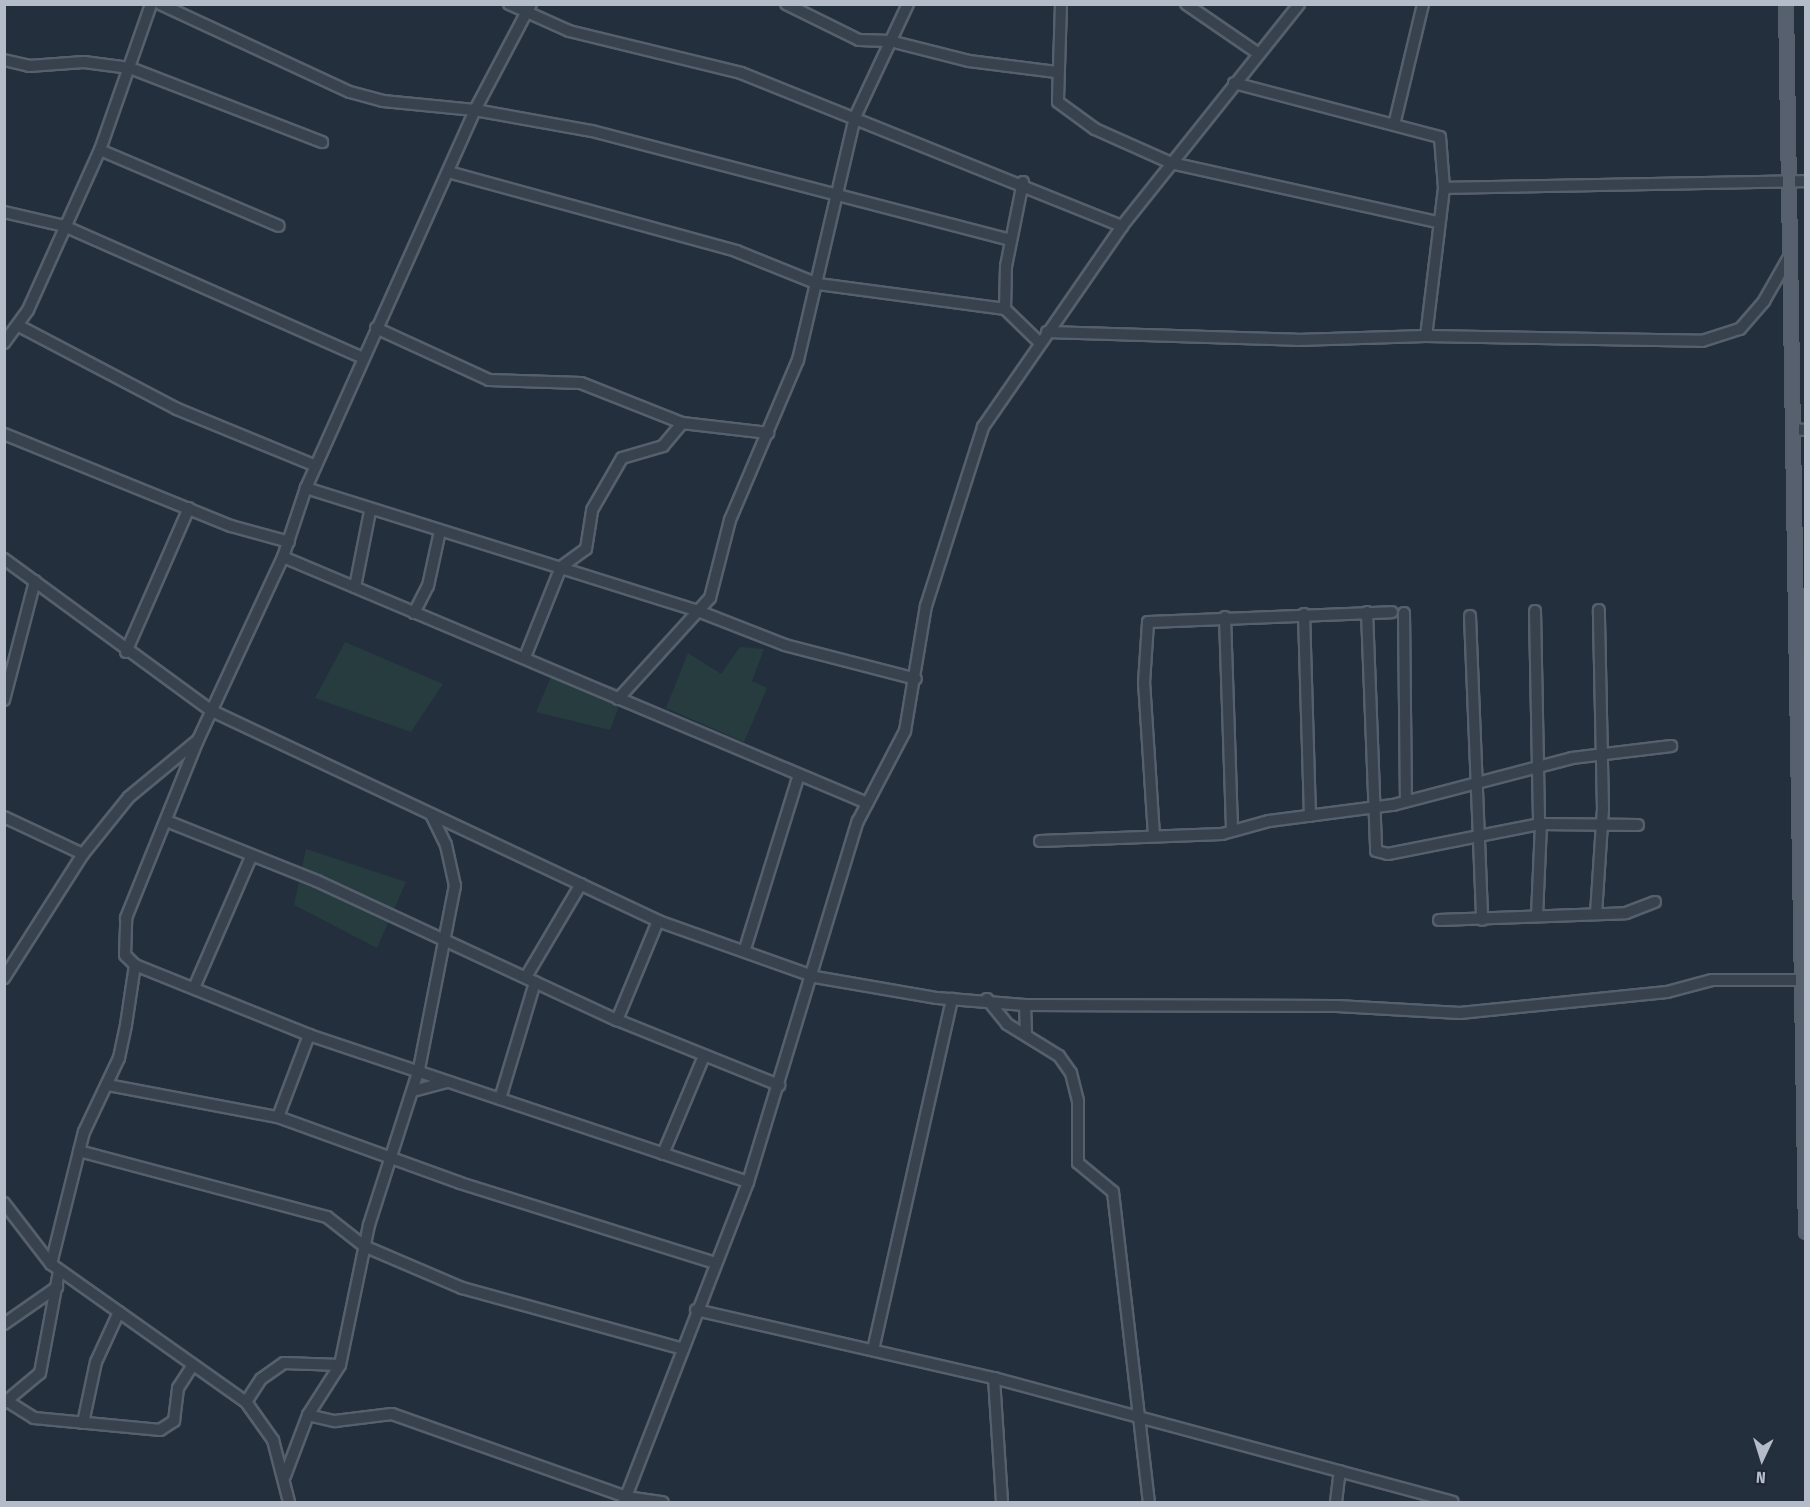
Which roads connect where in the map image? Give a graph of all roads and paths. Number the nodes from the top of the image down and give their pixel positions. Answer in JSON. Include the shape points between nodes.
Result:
{"nodes":[{"id":1,"x":151,"y":4,"type":"edge"},
{"id":2,"x":160,"y":4,"type":"edge"},
{"id":3,"x":508,"y":4,"type":"edge"},
{"id":4,"x":531,"y":4,"type":"edge"},
{"id":5,"x":786,"y":4,"type":"edge"},
{"id":6,"x":908,"y":4,"type":"edge"},
{"id":7,"x":1061,"y":4,"type":"edge"},
{"id":8,"x":1186,"y":4,"type":"edge"},
{"id":9,"x":1299,"y":4,"type":"edge"},
{"id":10,"x":1423,"y":4,"type":"edge"},
{"id":11,"x":1786,"y":4,"type":"edge"},
{"id":12,"x":527,"y":15,"type":"junction"},
{"id":13,"x":891,"y":41,"type":"junction"},
{"id":14,"x":1259,"y":54,"type":"junction"},
{"id":15,"x":4,"y":60,"type":"edge"},
{"id":16,"x":130,"y":68,"type":"junction"},
{"id":17,"x":1056,"y":72,"type":"junction"},
{"id":18,"x":1234,"y":83,"type":"junction"},
{"id":19,"x":475,"y":110,"type":"junction"},
{"id":20,"x":855,"y":117,"type":"junction"},
{"id":21,"x":1395,"y":122,"type":"junction"},
{"id":22,"x":322,"y":142,"type":"dead end"},
{"id":23,"x":100,"y":150,"type":"junction"},
{"id":24,"x":1172,"y":163,"type":"junction"},
{"id":25,"x":448,"y":172,"type":"junction"},
{"id":26,"x":1790,"y":178,"type":"junction"},
{"id":27,"x":1806,"y":181,"type":"edge"},
{"id":28,"x":1023,"y":183,"type":"junction"},
{"id":29,"x":1444,"y":188,"type":"junction"},
{"id":30,"x":837,"y":192,"type":"junction"},
{"id":31,"x":4,"y":212,"type":"edge"},
{"id":32,"x":1437,"y":222,"type":"junction"},
{"id":33,"x":64,"y":226,"type":"junction"},
{"id":34,"x":279,"y":226,"type":"dead end"},
{"id":35,"x":1122,"y":226,"type":"junction"},
{"id":36,"x":1010,"y":240,"type":"junction"},
{"id":37,"x":1789,"y":257,"type":"junction"},
{"id":38,"x":818,"y":284,"type":"junction"},
{"id":39,"x":1005,"y":309,"type":"junction"},
{"id":40,"x":19,"y":326,"type":"junction"},
{"id":41,"x":376,"y":328,"type":"junction"},
{"id":42,"x":1047,"y":332,"type":"junction"},
{"id":43,"x":1426,"y":336,"type":"junction"},
{"id":44,"x":4,"y":343,"type":"edge"},
{"id":45,"x":1040,"y":343,"type":"junction"},
{"id":46,"x":363,"y":358,"type":"junction"},
{"id":47,"x":682,"y":423,"type":"junction"},
{"id":48,"x":1792,"y":429,"type":"junction"},
{"id":49,"x":1806,"y":430,"type":"edge"},
{"id":50,"x":768,"y":433,"type":"junction"},
{"id":51,"x":4,"y":434,"type":"edge"},
{"id":52,"x":316,"y":466,"type":"junction"},
{"id":53,"x":306,"y":488,"type":"junction"},
{"id":54,"x":189,"y":508,"type":"junction"},
{"id":55,"x":370,"y":511,"type":"junction"},
{"id":56,"x":440,"y":531,"type":"junction"},
{"id":57,"x":289,"y":542,"type":"junction"},
{"id":58,"x":283,"y":557,"type":"junction"},
{"id":59,"x":4,"y":559,"type":"edge"},
{"id":60,"x":561,"y":567,"type":"junction"},
{"id":61,"x":35,"y":581,"type":"junction"},
{"id":62,"x":355,"y":587,"type":"junction"},
{"id":63,"x":1599,"y":610,"type":"dead end"},
{"id":64,"x":698,"y":611,"type":"junction"},
{"id":65,"x":1535,"y":611,"type":"dead end"},
{"id":66,"x":1367,"y":612,"type":"junction"},
{"id":67,"x":414,"y":613,"type":"junction"},
{"id":68,"x":1304,"y":614,"type":"junction"},
{"id":69,"x":1470,"y":616,"type":"dead end"},
{"id":70,"x":1225,"y":617,"type":"junction"},
{"id":71,"x":1800,"y":640,"type":"edge"},
{"id":72,"x":126,"y":652,"type":"junction"},
{"id":73,"x":525,"y":657,"type":"junction"},
{"id":74,"x":916,"y":679,"type":"junction"},
{"id":75,"x":618,"y":699,"type":"junction"},
{"id":76,"x":4,"y":700,"type":"edge"},
{"id":77,"x":210,"y":710,"type":"junction"},
{"id":78,"x":198,"y":740,"type":"junction"},
{"id":79,"x":1671,"y":746,"type":"dead end"},
{"id":80,"x":1603,"y":754,"type":"junction"},
{"id":81,"x":1534,"y":766,"type":"junction"},
{"id":82,"x":798,"y":778,"type":"junction"},
{"id":83,"x":1473,"y":781,"type":"junction"},
{"id":84,"x":1406,"y":801,"type":"junction"},
{"id":85,"x":867,"y":803,"type":"junction"},
{"id":86,"x":1373,"y":807,"type":"junction"},
{"id":87,"x":432,"y":816,"type":"junction"},
{"id":88,"x":1310,"y":816,"type":"junction"},
{"id":89,"x":4,"y":817,"type":"edge"},
{"id":90,"x":169,"y":822,"type":"junction"},
{"id":91,"x":1540,"y":824,"type":"junction"},
{"id":92,"x":1638,"y":825,"type":"dead end"},
{"id":93,"x":1603,"y":826,"type":"junction"},
{"id":94,"x":1232,"y":831,"type":"junction"},
{"id":95,"x":1154,"y":836,"type":"junction"},
{"id":96,"x":1482,"y":837,"type":"junction"},
{"id":97,"x":1040,"y":841,"type":"dead end"},
{"id":98,"x":83,"y":854,"type":"junction"},
{"id":99,"x":251,"y":857,"type":"junction"},
{"id":100,"x":581,"y":884,"type":"junction"},
{"id":101,"x":1655,"y":902,"type":"dead end"},
{"id":102,"x":1596,"y":914,"type":"junction"},
{"id":103,"x":1537,"y":916,"type":"junction"},
{"id":104,"x":1439,"y":920,"type":"dead end"},
{"id":105,"x":1482,"y":920,"type":"junction"},
{"id":106,"x":658,"y":921,"type":"junction"},
{"id":107,"x":444,"y":939,"type":"junction"},
{"id":108,"x":745,"y":949,"type":"junction"},
{"id":109,"x":135,"y":965,"type":"junction"},
{"id":110,"x":815,"y":977,"type":"junction"},
{"id":111,"x":4,"y":978,"type":"edge"},
{"id":112,"x":530,"y":980,"type":"junction"},
{"id":113,"x":1803,"y":980,"type":"junction"},
{"id":114,"x":194,"y":988,"type":"junction"},
{"id":115,"x":952,"y":999,"type":"junction"},
{"id":116,"x":987,"y":999,"type":"junction"},
{"id":117,"x":1025,"y":1005,"type":"junction"},
{"id":118,"x":617,"y":1020,"type":"junction"},
{"id":119,"x":1026,"y":1034,"type":"junction"},
{"id":120,"x":309,"y":1035,"type":"junction"},
{"id":121,"x":704,"y":1056,"type":"junction"},
{"id":122,"x":419,"y":1069,"type":"junction"},
{"id":123,"x":447,"y":1082,"type":"junction"},
{"id":124,"x":108,"y":1085,"type":"junction"},
{"id":125,"x":779,"y":1085,"type":"junction"},
{"id":126,"x":413,"y":1091,"type":"junction"},
{"id":127,"x":500,"y":1099,"type":"junction"},
{"id":128,"x":278,"y":1117,"type":"junction"},
{"id":129,"x":1805,"y":1149,"type":"edge"},
{"id":130,"x":79,"y":1151,"type":"junction"},
{"id":131,"x":663,"y":1154,"type":"junction"},
{"id":132,"x":393,"y":1159,"type":"junction"},
{"id":133,"x":748,"y":1182,"type":"junction"},
{"id":134,"x":4,"y":1203,"type":"edge"},
{"id":135,"x":1806,"y":1232,"type":"edge"},
{"id":136,"x":364,"y":1246,"type":"junction"},
{"id":137,"x":716,"y":1263,"type":"junction"},
{"id":138,"x":55,"y":1268,"type":"junction"},
{"id":139,"x":57,"y":1287,"type":"junction"},
{"id":140,"x":696,"y":1310,"type":"junction"},
{"id":141,"x":119,"y":1312,"type":"junction"},
{"id":142,"x":4,"y":1324,"type":"edge"},
{"id":143,"x":680,"y":1348,"type":"junction"},
{"id":144,"x":873,"y":1350,"type":"junction"},
{"id":145,"x":193,"y":1365,"type":"junction"},
{"id":146,"x":340,"y":1365,"type":"junction"},
{"id":147,"x":994,"y":1378,"type":"junction"},
{"id":148,"x":6,"y":1402,"type":"edge"},
{"id":149,"x":246,"y":1402,"type":"junction"},
{"id":150,"x":308,"y":1414,"type":"junction"},
{"id":151,"x":1136,"y":1417,"type":"junction"},
{"id":152,"x":83,"y":1423,"type":"junction"},
{"id":153,"x":1340,"y":1471,"type":"junction"},
{"id":154,"x":285,"y":1476,"type":"junction"},
{"id":155,"x":625,"y":1500,"type":"edge"},
{"id":156,"x":662,"y":1502,"type":"edge"},
{"id":157,"x":290,"y":1503,"type":"edge"},
{"id":158,"x":1002,"y":1503,"type":"edge"},
{"id":159,"x":1149,"y":1503,"type":"edge"},
{"id":160,"x":1336,"y":1503,"type":"edge"},
{"id":161,"x":1453,"y":1503,"type":"edge"}],
"edges":[{"from":1,"to":16,"type":"street"},
{"from":2,"to":19,"type":"street","via":[[350,92],[407,107]]},
{"from":3,"to":12,"type":"street"},
{"from":4,"to":12,"type":"street"},
{"from":5,"to":13,"type":"street","via":[[844,35]]},
{"from":6,"to":13,"type":"street"},
{"from":7,"to":17,"type":"street"},
{"from":8,"to":14,"type":"street"},
{"from":9,"to":14,"type":"street"},
{"from":10,"to":21,"type":"street"},
{"from":11,"to":26,"type":"main road"},
{"from":12,"to":19,"type":"street"},
{"from":12,"to":20,"type":"street","via":[[569,32],[741,72]]},
{"from":13,"to":17,"type":"street","via":[[969,61]]},
{"from":13,"to":20,"type":"street"},
{"from":14,"to":18,"type":"street"},
{"from":15,"to":16,"type":"street","via":[[29,66],[84,62]]},
{"from":16,"to":22,"type":"street"},
{"from":16,"to":23,"type":"street"},
{"from":17,"to":24,"type":"street","via":[[1058,102],[1068,112]]},
{"from":18,"to":21,"type":"street"},
{"from":18,"to":24,"type":"street"},
{"from":19,"to":25,"type":"street"},
{"from":19,"to":30,"type":"street","via":[[592,131]]},
{"from":20,"to":28,"type":"street"},
{"from":20,"to":30,"type":"street"},
{"from":21,"to":29,"type":"street","via":[[1440,137]]},
{"from":23,"to":33,"type":"street"},
{"from":23,"to":34,"type":"street"},
{"from":24,"to":32,"type":"street"},
{"from":24,"to":35,"type":"street"},
{"from":25,"to":38,"type":"street","via":[[736,251]]},
{"from":25,"to":41,"type":"street"},
{"from":26,"to":27,"type":"street"},
{"from":26,"to":29,"type":"street","via":[[1723,186]]},
{"from":26,"to":37,"type":"main road"},
{"from":28,"to":35,"type":"street"},
{"from":28,"to":36,"type":"street"},
{"from":29,"to":32,"type":"street"},
{"from":30,"to":36,"type":"street"},
{"from":30,"to":38,"type":"street"},
{"from":31,"to":33,"type":"street"},
{"from":32,"to":43,"type":"street"},
{"from":33,"to":40,"type":"street"},
{"from":33,"to":46,"type":"street"},
{"from":35,"to":42,"type":"street"},
{"from":36,"to":39,"type":"street"},
{"from":37,"to":43,"type":"street","via":[[1764,301],[1728,336],[1702,341]]},
{"from":37,"to":48,"type":"main road"},
{"from":38,"to":39,"type":"street"},
{"from":38,"to":50,"type":"street","via":[[798,360]]},
{"from":39,"to":45,"type":"street"},
{"from":40,"to":44,"type":"street"},
{"from":40,"to":52,"type":"street","via":[[177,409]]},
{"from":41,"to":46,"type":"street"},
{"from":41,"to":47,"type":"street","via":[[489,380],[581,383]]},
{"from":42,"to":43,"type":"street","via":[[1297,340]]},
{"from":42,"to":45,"type":"street"},
{"from":45,"to":74,"type":"street","via":[[983,427],[929,595]]},
{"from":46,"to":52,"type":"street"},
{"from":47,"to":50,"type":"street"},
{"from":47,"to":60,"type":"street","via":[[663,446],[622,458],[592,510],[586,549]]},
{"from":48,"to":49,"type":"street"},
{"from":48,"to":71,"type":"main road"},
{"from":50,"to":64,"type":"street","via":[[730,520],[710,598]]},
{"from":51,"to":54,"type":"street"},
{"from":52,"to":53,"type":"street"},
{"from":53,"to":55,"type":"street"},
{"from":53,"to":57,"type":"street"},
{"from":54,"to":57,"type":"street"},
{"from":54,"to":72,"type":"street"},
{"from":55,"to":56,"type":"street"},
{"from":55,"to":62,"type":"street"},
{"from":56,"to":60,"type":"street"},
{"from":56,"to":67,"type":"street","via":[[428,586]]},
{"from":57,"to":58,"type":"street"},
{"from":58,"to":62,"type":"street"},
{"from":58,"to":77,"type":"street"},
{"from":59,"to":61,"type":"street"},
{"from":60,"to":64,"type":"street"},
{"from":60,"to":73,"type":"street"},
{"from":61,"to":72,"type":"street"},
{"from":61,"to":76,"type":"street"},
{"from":62,"to":67,"type":"street"},
{"from":63,"to":80,"type":"street"},
{"from":64,"to":74,"type":"street","via":[[785,645]]},
{"from":64,"to":75,"type":"street"},
{"from":65,"to":81,"type":"street"},
{"from":66,"to":68,"type":"street"},
{"from":66,"to":84,"type":"street","via":[[1398,612]]},
{"from":66,"to":86,"type":"street"},
{"from":67,"to":73,"type":"street"},
{"from":68,"to":70,"type":"street"},
{"from":68,"to":88,"type":"street"},
{"from":69,"to":83,"type":"street"},
{"from":70,"to":94,"type":"street"},
{"from":70,"to":95,"type":"street","via":[[1151,621],[1145,626]]},
{"from":71,"to":113,"type":"main road"},
{"from":72,"to":77,"type":"street"},
{"from":73,"to":75,"type":"street"},
{"from":74,"to":85,"type":"street","via":[[905,731]]},
{"from":75,"to":82,"type":"street"},
{"from":77,"to":78,"type":"street"},
{"from":77,"to":87,"type":"street"},
{"from":78,"to":90,"type":"street"},
{"from":78,"to":98,"type":"street","via":[[137,788]]},
{"from":79,"to":80,"type":"street"},
{"from":80,"to":81,"type":"street"},
{"from":80,"to":93,"type":"street"},
{"from":81,"to":83,"type":"street"},
{"from":81,"to":91,"type":"street"},
{"from":82,"to":85,"type":"street"},
{"from":82,"to":108,"type":"street"},
{"from":83,"to":84,"type":"street"},
{"from":83,"to":96,"type":"street"},
{"from":84,"to":86,"type":"street"},
{"from":85,"to":110,"type":"street"},
{"from":86,"to":88,"type":"street"},
{"from":86,"to":96,"type":"street","via":[[1374,847],[1380,854]]},
{"from":87,"to":100,"type":"street"},
{"from":87,"to":107,"type":"street","via":[[446,845],[454,886]]},
{"from":88,"to":94,"type":"street"},
{"from":89,"to":98,"type":"street"},
{"from":90,"to":99,"type":"street"},
{"from":90,"to":109,"type":"street","via":[[126,918],[125,955]]},
{"from":91,"to":93,"type":"street"},
{"from":91,"to":96,"type":"street"},
{"from":91,"to":103,"type":"street"},
{"from":92,"to":93,"type":"street"},
{"from":93,"to":102,"type":"street"},
{"from":94,"to":95,"type":"street"},
{"from":95,"to":97,"type":"street"},
{"from":96,"to":105,"type":"street"},
{"from":98,"to":111,"type":"street"},
{"from":99,"to":107,"type":"street"},
{"from":99,"to":114,"type":"street"},
{"from":100,"to":106,"type":"street"},
{"from":100,"to":112,"type":"street"},
{"from":101,"to":102,"type":"street","via":[[1626,913]]},
{"from":102,"to":103,"type":"street"},
{"from":103,"to":105,"type":"street"},
{"from":104,"to":105,"type":"street"},
{"from":106,"to":108,"type":"street"},
{"from":106,"to":118,"type":"street"},
{"from":107,"to":112,"type":"street"},
{"from":107,"to":122,"type":"street"},
{"from":108,"to":110,"type":"street"},
{"from":109,"to":114,"type":"street"},
{"from":109,"to":124,"type":"street","via":[[119,1058]]},
{"from":110,"to":115,"type":"street"},
{"from":110,"to":125,"type":"street"},
{"from":112,"to":118,"type":"street"},
{"from":112,"to":127,"type":"street"},
{"from":113,"to":117,"type":"street","via":[[1712,980],[1667,992],[1460,1013],[1337,1006]]},
{"from":113,"to":129,"type":"main road"},
{"from":114,"to":120,"type":"street"},
{"from":115,"to":116,"type":"street"},
{"from":115,"to":144,"type":"street"},
{"from":116,"to":117,"type":"street"},
{"from":116,"to":119,"type":"street","via":[[1002,1018]]},
{"from":117,"to":119,"type":"street"},
{"from":118,"to":121,"type":"street"},
{"from":119,"to":151,"type":"street","via":[[1059,1056],[1071,1073],[1078,1101],[1078,1163],[1113,1192]]},
{"from":120,"to":122,"type":"street"},
{"from":120,"to":128,"type":"street"},
{"from":121,"to":125,"type":"street"},
{"from":121,"to":131,"type":"street"},
{"from":122,"to":123,"type":"street"},
{"from":122,"to":126,"type":"street"},
{"from":123,"to":126,"type":"street"},
{"from":123,"to":127,"type":"street"},
{"from":124,"to":128,"type":"street"},
{"from":124,"to":130,"type":"street"},
{"from":125,"to":133,"type":"street"},
{"from":126,"to":132,"type":"street"},
{"from":127,"to":131,"type":"street"},
{"from":128,"to":132,"type":"street"},
{"from":129,"to":135,"type":"main road"},
{"from":130,"to":136,"type":"street","via":[[327,1217]]},
{"from":130,"to":138,"type":"street"},
{"from":131,"to":133,"type":"street"},
{"from":132,"to":136,"type":"street"},
{"from":132,"to":137,"type":"street"},
{"from":133,"to":137,"type":"street"},
{"from":134,"to":138,"type":"street"},
{"from":136,"to":143,"type":"street","via":[[462,1288]]},
{"from":136,"to":146,"type":"street"},
{"from":137,"to":140,"type":"street"},
{"from":138,"to":139,"type":"street"},
{"from":138,"to":141,"type":"street"},
{"from":139,"to":142,"type":"street"},
{"from":139,"to":148,"type":"street","via":[[40,1373]]},
{"from":140,"to":143,"type":"street"},
{"from":140,"to":144,"type":"street"},
{"from":141,"to":145,"type":"street"},
{"from":141,"to":152,"type":"street","via":[[96,1362]]},
{"from":143,"to":155,"type":"street"},
{"from":144,"to":147,"type":"street"},
{"from":145,"to":149,"type":"street"},
{"from":145,"to":152,"type":"street","via":[[181,1381],[169,1427]]},
{"from":146,"to":149,"type":"street","via":[[284,1363],[261,1379]]},
{"from":146,"to":150,"type":"street"},
{"from":147,"to":151,"type":"street"},
{"from":147,"to":158,"type":"street"},
{"from":148,"to":152,"type":"street","via":[[26,1416]]},
{"from":149,"to":154,"type":"street","via":[[273,1440]]},
{"from":150,"to":154,"type":"street"},
{"from":150,"to":155,"type":"street","via":[[335,1421],[392,1414]]},
{"from":151,"to":153,"type":"street"},
{"from":151,"to":159,"type":"street"},
{"from":153,"to":160,"type":"street"},
{"from":153,"to":161,"type":"street"},
{"from":154,"to":157,"type":"street"},
{"from":155,"to":156,"type":"street"}]}
